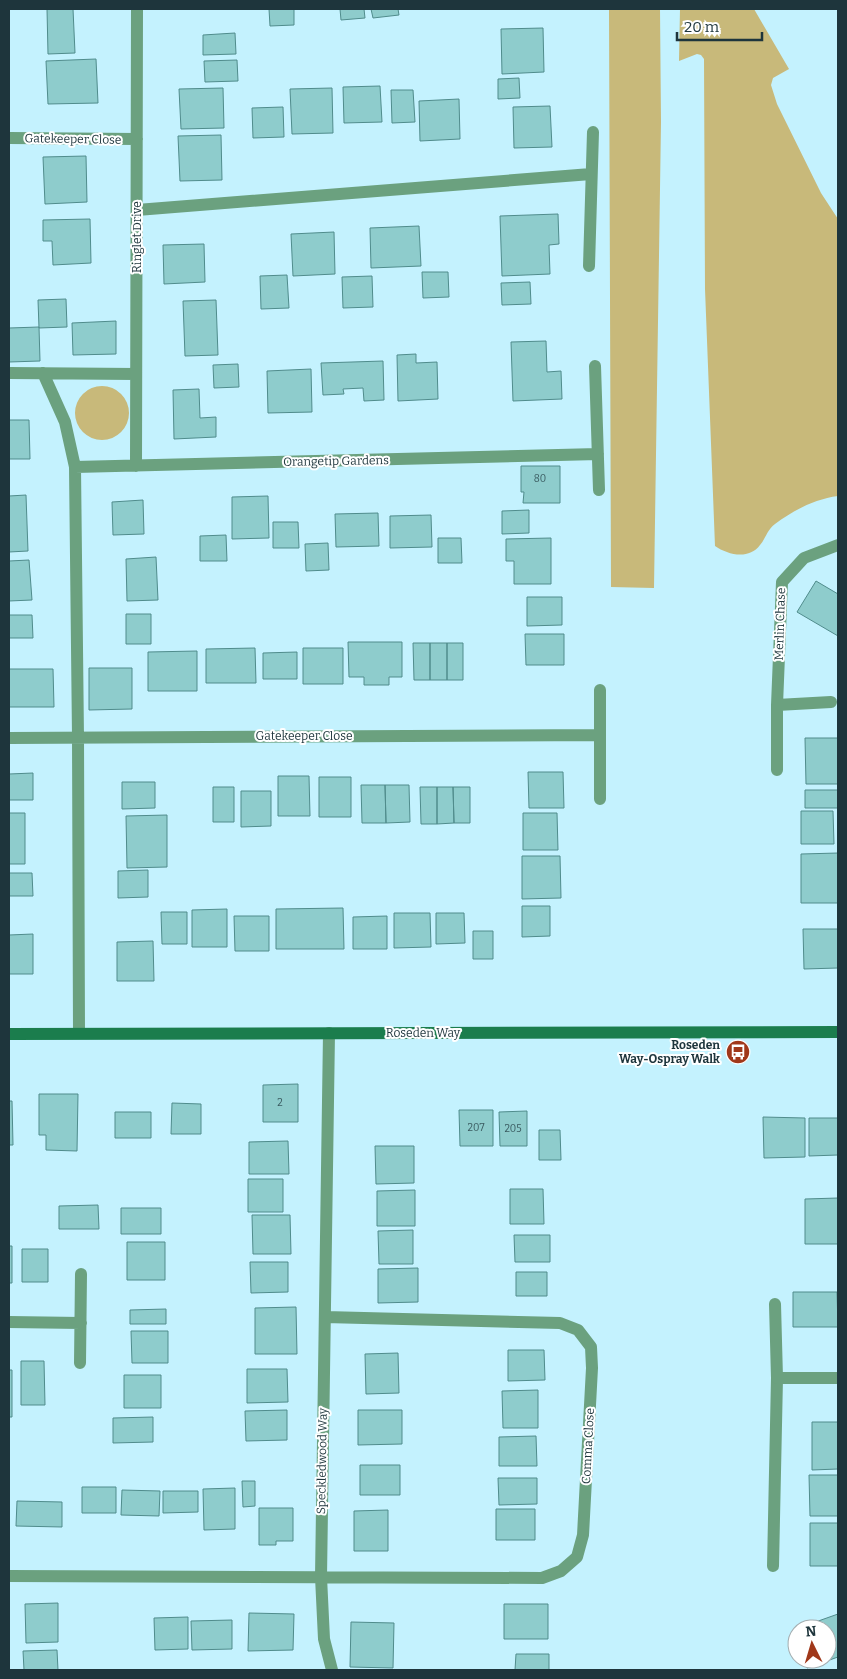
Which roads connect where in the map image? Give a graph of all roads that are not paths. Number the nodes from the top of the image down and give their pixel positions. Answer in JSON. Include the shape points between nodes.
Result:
{"nodes":[{"id":1,"x":137,"y":9,"type":"edge"},
{"id":2,"x":593,"y":132,"type":"dead end"},
{"id":3,"x":9,"y":138,"type":"edge"},
{"id":4,"x":137,"y":139,"type":"junction"},
{"id":5,"x":591,"y":174,"type":"junction"},
{"id":6,"x":137,"y":210,"type":"junction"},
{"id":7,"x":589,"y":266,"type":"dead end"},
{"id":8,"x":595,"y":366,"type":"dead end"},
{"id":9,"x":9,"y":373,"type":"edge"},
{"id":10,"x":43,"y":373,"type":"junction"},
{"id":11,"x":136,"y":374,"type":"junction"},
{"id":12,"x":598,"y":454,"type":"junction"},
{"id":13,"x":136,"y":466,"type":"junction"},
{"id":14,"x":75,"y":468,"type":"junction"},
{"id":15,"x":599,"y":490,"type":"dead end"},
{"id":16,"x":838,"y":545,"type":"edge"},
{"id":17,"x":600,"y":690,"type":"dead end"},
{"id":18,"x":831,"y":702,"type":"dead end"},
{"id":19,"x":777,"y":705,"type":"junction"},
{"id":20,"x":600,"y":735,"type":"junction"},
{"id":21,"x":78,"y":737,"type":"junction"},
{"id":22,"x":9,"y":738,"type":"edge"},
{"id":23,"x":777,"y":770,"type":"dead end"},
{"id":24,"x":600,"y":799,"type":"dead end"},
{"id":25,"x":838,"y":1032,"type":"edge"},
{"id":26,"x":330,"y":1033,"type":"junction"},
{"id":27,"x":9,"y":1034,"type":"edge"},
{"id":28,"x":79,"y":1034,"type":"junction"},
{"id":29,"x":82,"y":1274,"type":"dead end"},
{"id":30,"x":775,"y":1304,"type":"dead end"},
{"id":31,"x":325,"y":1317,"type":"junction"},
{"id":32,"x":9,"y":1322,"type":"edge"},
{"id":33,"x":81,"y":1323,"type":"junction"},
{"id":34,"x":80,"y":1363,"type":"dead end"},
{"id":35,"x":777,"y":1378,"type":"junction"},
{"id":36,"x":838,"y":1378,"type":"edge"},
{"id":37,"x":773,"y":1566,"type":"dead end"},
{"id":38,"x":9,"y":1576,"type":"edge"},
{"id":39,"x":321,"y":1577,"type":"junction"},
{"id":40,"x":332,"y":1670,"type":"edge"}],
"edges":[{"from":1,"to":4,"type":"street","name":"Ringlet Drive"},
{"from":2,"to":5,"type":"street"},
{"from":3,"to":4,"type":"street","name":"Gatekeeper Close"},
{"from":4,"to":6,"type":"street","name":"Ringlet Drive"},
{"from":5,"to":6,"type":"street"},
{"from":5,"to":7,"type":"street"},
{"from":6,"to":11,"type":"street","name":"Ringlet Drive"},
{"from":8,"to":12,"type":"street"},
{"from":9,"to":10,"type":"street"},
{"from":10,"to":11,"type":"street"},
{"from":10,"to":14,"type":"street","via":[[65,422]]},
{"from":11,"to":13,"type":"street","name":"Ringlet Drive"},
{"from":12,"to":13,"type":"street","name":"Orangetip Gardens"},
{"from":12,"to":15,"type":"street"},
{"from":13,"to":14,"type":"street","name":"Orangetip Gardens"},
{"from":14,"to":21,"type":"street"},
{"from":16,"to":19,"type":"street","name":"Merlin Chase","via":[[804,558],[782,582]]},
{"from":17,"to":20,"type":"street"},
{"from":18,"to":19,"type":"street"},
{"from":19,"to":23,"type":"street","name":"Merlin Chase"},
{"from":20,"to":21,"type":"street","name":"Gatekeeper Close"},
{"from":20,"to":24,"type":"street"},
{"from":21,"to":22,"type":"street","name":"Gatekeeper Close"},
{"from":21,"to":28,"type":"street"},
{"from":25,"to":26,"type":"street","name":"Roseden Way"},
{"from":26,"to":28,"type":"street","name":"Roseden Way"},
{"from":26,"to":31,"type":"street","name":"Speckledwood Way"},
{"from":27,"to":28,"type":"street","name":"Roseden Way"},
{"from":29,"to":33,"type":"street"},
{"from":30,"to":35,"type":"street"},
{"from":31,"to":39,"type":"street","name":"Speckledwood Way"},
{"from":31,"to":39,"type":"street","name":"Comma Close","via":[[560,1323],[578,1330],[591,1347],[592,1368],[583,1534],[577,1557],[561,1572],[542,1578]]},
{"from":32,"to":33,"type":"street"},
{"from":33,"to":34,"type":"street"},
{"from":35,"to":36,"type":"street"},
{"from":35,"to":37,"type":"street"},
{"from":38,"to":39,"type":"street"},
{"from":39,"to":40,"type":"street","name":"Speckledwood Way","via":[[324,1639]]}]}
